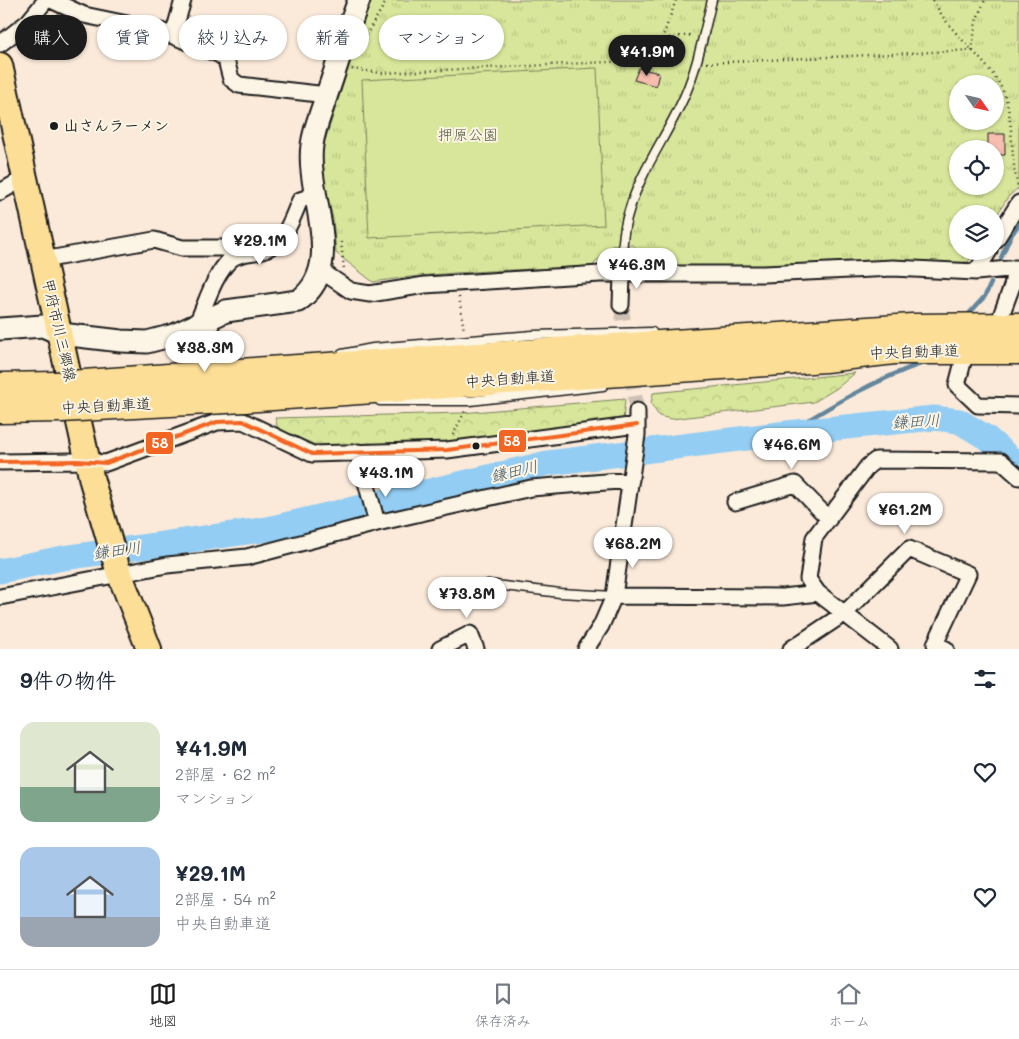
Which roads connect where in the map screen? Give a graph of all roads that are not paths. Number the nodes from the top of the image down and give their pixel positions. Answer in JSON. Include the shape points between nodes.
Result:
{"nodes":[{"id":1,"x":46,"y":0,"type":"edge"},
{"id":2,"x":51,"y":0,"type":"edge"},
{"id":3,"x":182,"y":0,"type":"edge"},
{"id":4,"x":359,"y":0,"type":"edge"},
{"id":5,"x":712,"y":0,"type":"edge"},
{"id":6,"x":173,"y":36,"type":"junction"},
{"id":7,"x":0,"y":44,"type":"edge"},
{"id":8,"x":0,"y":65,"type":"edge"},
{"id":9,"x":327,"y":95,"type":"junction"},
{"id":10,"x":25,"y":178,"type":"junction"},
{"id":11,"x":0,"y":192,"type":"edge"},
{"id":12,"x":315,"y":195,"type":"junction"},
{"id":13,"x":1019,"y":203,"type":"edge"},
{"id":14,"x":1004,"y":227,"type":"edge"},
{"id":15,"x":240,"y":255,"type":"junction"},
{"id":16,"x":43,"y":260,"type":"junction"},
{"id":17,"x":983,"y":260,"type":"edge"},
{"id":18,"x":1017,"y":268,"type":"edge"},
{"id":19,"x":320,"y":270,"type":"junction"},
{"id":20,"x":976,"y":272,"type":"junction"},
{"id":21,"x":622,"y":275,"type":"junction"},
{"id":22,"x":621,"y":305,"type":"tunnel mouth"},
{"id":23,"x":1002,"y":322,"type":"edge"},
{"id":24,"x":203,"y":323,"type":"junction"},
{"id":25,"x":0,"y":329,"type":"edge"},
{"id":26,"x":663,"y":332,"type":"dead end"},
{"id":27,"x":701,"y":333,"type":"dead end"},
{"id":28,"x":60,"y":334,"type":"junction"},
{"id":29,"x":889,"y":340,"type":"junction"},
{"id":30,"x":824,"y":346,"type":"junction"},
{"id":31,"x":1019,"y":350,"type":"edge"},
{"id":32,"x":335,"y":355,"type":"dead end"},
{"id":33,"x":964,"y":356,"type":"junction"},
{"id":34,"x":316,"y":358,"type":"dead end"},
{"id":35,"x":672,"y":378,"type":"dead end"},
{"id":36,"x":241,"y":385,"type":"junction"},
{"id":37,"x":615,"y":385,"type":"dead end"},
{"id":38,"x":0,"y":387,"type":"edge"},
{"id":39,"x":58,"y":397,"type":"junction"},
{"id":40,"x":343,"y":400,"type":"dead end"},
{"id":41,"x":373,"y":401,"type":"dead end"},
{"id":42,"x":1019,"y":406,"type":"edge"},
{"id":43,"x":0,"y":409,"type":"edge"},
{"id":44,"x":230,"y":421,"type":"junction"},
{"id":45,"x":358,"y":452,"type":"junction"},
{"id":46,"x":0,"y":462,"type":"edge"},
{"id":47,"x":89,"y":462,"type":"junction"},
{"id":48,"x":631,"y":476,"type":"junction"},
{"id":49,"x":1019,"y":477,"type":"edge"},
{"id":50,"x":735,"y":502,"type":"dead end"},
{"id":51,"x":829,"y":519,"type":"junction"},
{"id":52,"x":377,"y":523,"type":"junction"},
{"id":53,"x":119,"y":573,"type":"junction"},
{"id":54,"x":488,"y":584,"type":"dead end"},
{"id":55,"x":818,"y":593,"type":"junction"},
{"id":56,"x":614,"y":596,"type":"junction"},
{"id":57,"x":0,"y":597,"type":"edge"},
{"id":58,"x":845,"y":613,"type":"junction"},
{"id":59,"x":884,"y":648,"type":"edge"},
{"id":60,"x":149,"y":649,"type":"edge"},
{"id":61,"x":440,"y":649,"type":"edge"},
{"id":62,"x":476,"y":649,"type":"edge"},
{"id":63,"x":586,"y":649,"type":"edge"},
{"id":64,"x":791,"y":649,"type":"edge"},
{"id":65,"x":946,"y":649,"type":"edge"}],
"edges":[{"from":1,"to":7,"type":"street","via":[[28,22]]},
{"from":2,"to":6,"type":"street","via":[[84,15]]},
{"from":3,"to":6,"type":"street"},
{"from":4,"to":9,"type":"street"},
{"from":5,"to":21,"type":"lane","via":[[686,93],[628,212],[622,242]]},
{"from":6,"to":9,"type":"street","via":[[220,55],[226,60],[231,79],[239,85]]},
{"from":8,"to":10,"type":"main road","name":"甲府市川三郷線"},
{"from":9,"to":12,"type":"street","via":[[311,148]]},
{"from":10,"to":11,"type":"street"},
{"from":10,"to":16,"type":"main road","name":"甲府市川三郷線"},
{"from":12,"to":15,"type":"street","via":[[300,200],[278,244]]},
{"from":12,"to":19,"type":"street","via":[[322,238]]},
{"from":13,"to":14,"type":"street"},
{"from":15,"to":16,"type":"street","via":[[229,248],[182,248],[154,240]]},
{"from":15,"to":24,"type":"street","via":[[231,258],[222,269]]},
{"from":16,"to":28,"type":"main road","name":"甲府市川三郷線"},
{"from":17,"to":20,"type":"street"},
{"from":18,"to":20,"type":"street"},
{"from":18,"to":23,"type":"street"},
{"from":19,"to":21,"type":"street","via":[[352,291],[370,294],[425,285]]},
{"from":19,"to":24,"type":"street","via":[[307,295],[298,301],[226,311]]},
{"from":20,"to":21,"type":"street","via":[[892,268],[764,274]]},
{"from":21,"to":22,"type":"street"},
{"from":23,"to":29,"type":"highway","name":"中央自動車道"},
{"from":24,"to":28,"type":"street","via":[[147,342]]},
{"from":24,"to":44,"type":"street"},
{"from":25,"to":28,"type":"street","via":[[44,326]]},
{"from":26,"to":32,"type":"lane","via":[[533,335],[373,348]]},
{"from":27,"to":30,"type":"lane"},
{"from":28,"to":47,"type":"main road","name":"甲府市川三郷線"},
{"from":29,"to":30,"type":"highway","name":"中央自動車道"},
{"from":29,"to":33,"type":"highway","name":"中央自動車道"},
{"from":30,"to":35,"type":"lane"},
{"from":30,"to":36,"type":"highway","name":"中央自動車道"},
{"from":31,"to":33,"type":"highway","name":"中央自動車道"},
{"from":33,"to":42,"type":"street","via":[[957,385],[969,398],[978,405]]},
{"from":34,"to":36,"type":"lane"},
{"from":36,"to":39,"type":"highway","name":"中央自動車道","bridge":true},
{"from":36,"to":40,"type":"lane"},
{"from":37,"to":41,"type":"lane","via":[[470,401]]},
{"from":38,"to":39,"type":"highway","name":"中央自動車道"},
{"from":39,"to":43,"type":"highway","name":"中央自動車道"},
{"from":44,"to":45,"type":"street","via":[[243,421],[312,454]]},
{"from":44,"to":47,"type":"street","via":[[217,422],[106,463]]},
{"from":45,"to":48,"type":"street","via":[[447,450],[637,424]]},
{"from":45,"to":52,"type":"street"},
{"from":46,"to":47,"type":"street"},
{"from":47,"to":53,"type":"main road","name":"甲府市川三郷線"},
{"from":48,"to":52,"type":"street","via":[[531,488]]},
{"from":48,"to":56,"type":"street"},
{"from":49,"to":51,"type":"street","via":[[1001,462],[876,460],[868,466]]},
{"from":50,"to":51,"type":"street","via":[[795,484]]},
{"from":51,"to":55,"type":"street","via":[[814,538],[810,555],[808,579]]},
{"from":52,"to":53,"type":"street","via":[[247,557]]},
{"from":53,"to":57,"type":"street"},
{"from":53,"to":60,"type":"main road","name":"甲府市川三郷線"},
{"from":54,"to":56,"type":"lane"},
{"from":55,"to":56,"type":"street","via":[[783,597]]},
{"from":55,"to":58,"type":"street"},
{"from":56,"to":63,"type":"street"},
{"from":58,"to":59,"type":"street"},
{"from":58,"to":64,"type":"street"},
{"from":58,"to":65,"type":"street","via":[[909,549],[968,574],[935,644]]},
{"from":61,"to":62,"type":"street","via":[[470,634]]}]}
